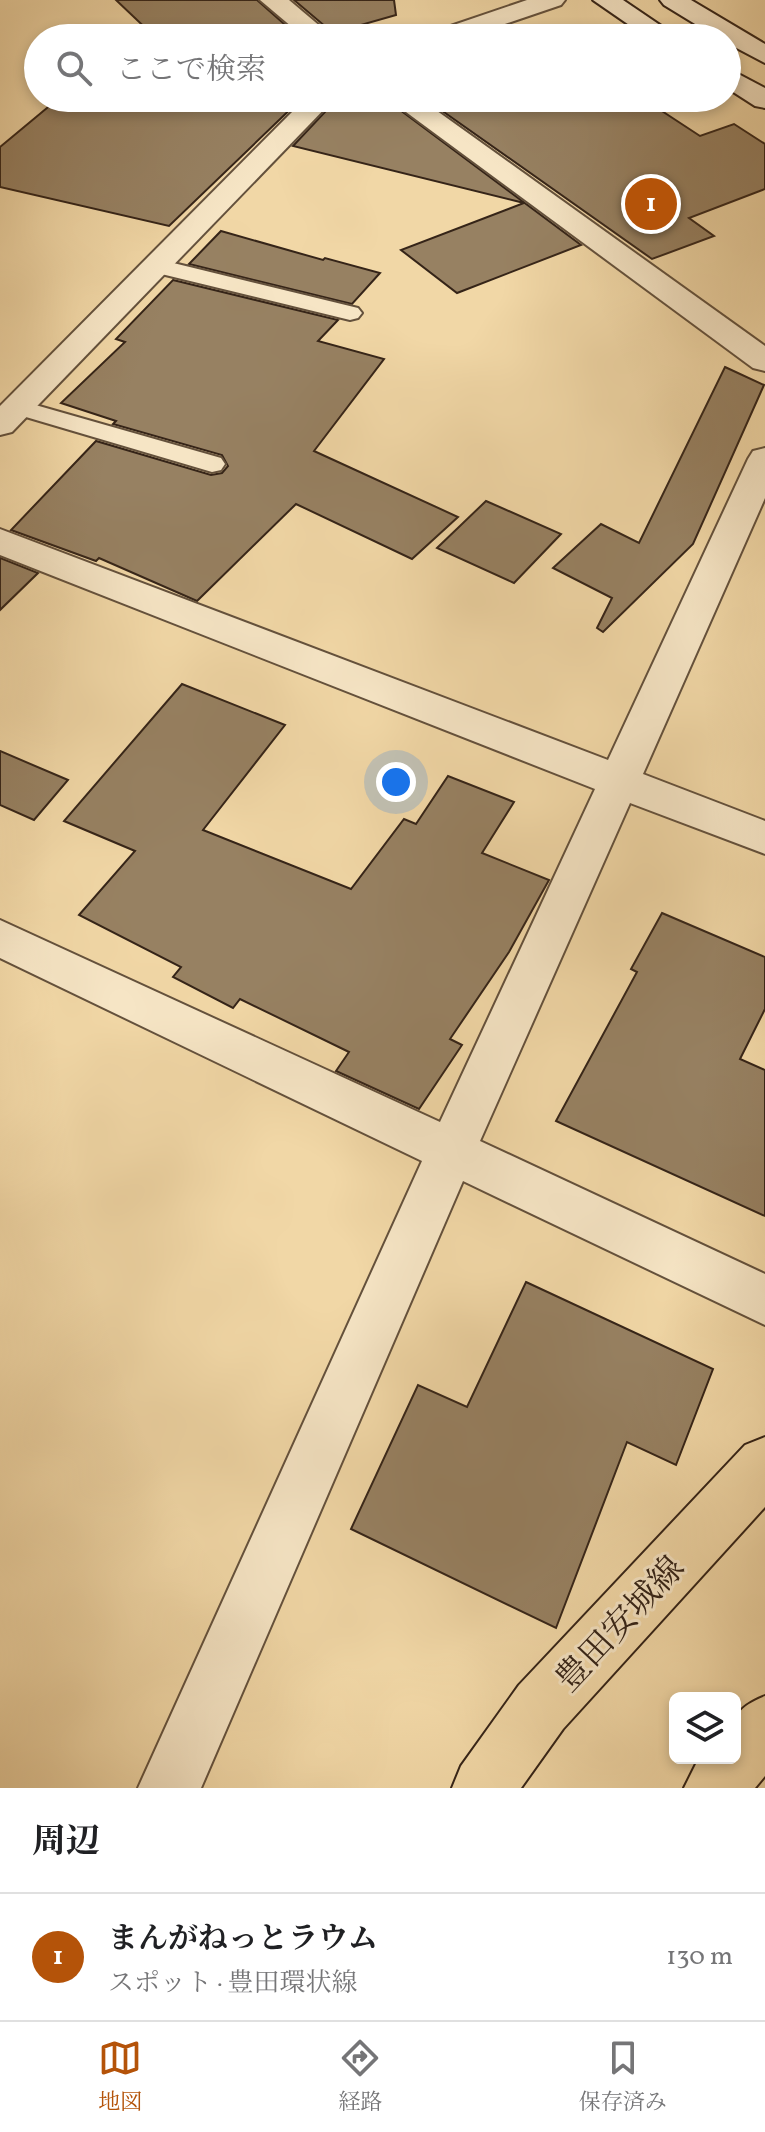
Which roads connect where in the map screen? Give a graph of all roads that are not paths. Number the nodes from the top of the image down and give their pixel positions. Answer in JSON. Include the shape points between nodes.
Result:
{"nodes":[{"id":1,"x":273,"y":0,"type":"edge"},
{"id":2,"x":552,"y":0,"type":"edge"},
{"id":3,"x":606,"y":0,"type":"edge"},
{"id":4,"x":673,"y":0,"type":"edge"},
{"id":5,"x":303,"y":24,"type":"edge"},
{"id":6,"x":481,"y":24,"type":"edge"},
{"id":7,"x":644,"y":24,"type":"edge"},
{"id":8,"x":713,"y":24,"type":"edge"},
{"id":9,"x":741,"y":41,"type":"edge"},
{"id":10,"x":765,"y":55,"type":"edge"},
{"id":11,"x":741,"y":85,"type":"edge"},
{"id":12,"x":765,"y":100,"type":"edge"},
{"id":13,"x":307,"y":112,"type":"edge"},
{"id":14,"x":420,"y":112,"type":"edge"},
{"id":15,"x":157,"y":266,"type":"junction"},
{"id":16,"x":350,"y":313,"type":"dead end"},
{"id":17,"x":765,"y":361,"type":"edge"},
{"id":18,"x":9,"y":416,"type":"edge"},
{"id":19,"x":765,"y":459,"type":"edge"},
{"id":20,"x":212,"y":464,"type":"dead end"},
{"id":21,"x":0,"y":541,"type":"edge"},
{"id":22,"x":620,"y":780,"type":"junction"},
{"id":23,"x":765,"y":838,"type":"edge"},
{"id":24,"x":0,"y":938,"type":"edge"},
{"id":25,"x":451,"y":1151,"type":"junction"},
{"id":26,"x":765,"y":1300,"type":"edge"},
{"id":27,"x":765,"y":1465,"type":"edge"},
{"id":28,"x":765,"y":1727,"type":"edge"},
{"id":29,"x":169,"y":1788,"type":"edge"},
{"id":30,"x":483,"y":1788,"type":"edge"},
{"id":31,"x":715,"y":1788,"type":"edge"}],
"edges":[{"from":1,"to":5,"type":"street"},
{"from":2,"to":6,"type":"street"},
{"from":3,"to":7,"type":"street"},
{"from":4,"to":8,"type":"street"},
{"from":9,"to":10,"type":"street"},
{"from":11,"to":12,"type":"street"},
{"from":13,"to":15,"type":"street"},
{"from":14,"to":17,"type":"street"},
{"from":15,"to":16,"type":"lane"},
{"from":15,"to":18,"type":"street"},
{"from":18,"to":20,"type":"lane"},
{"from":19,"to":22,"type":"street"},
{"from":21,"to":22,"type":"street"},
{"from":22,"to":23,"type":"street"},
{"from":22,"to":25,"type":"street"},
{"from":24,"to":25,"type":"street"},
{"from":25,"to":26,"type":"street"},
{"from":25,"to":29,"type":"street"},
{"from":27,"to":30,"type":"main road","name":"豊田安城線","via":[[541,1707]]},
{"from":28,"to":31,"type":"main road"}]}
